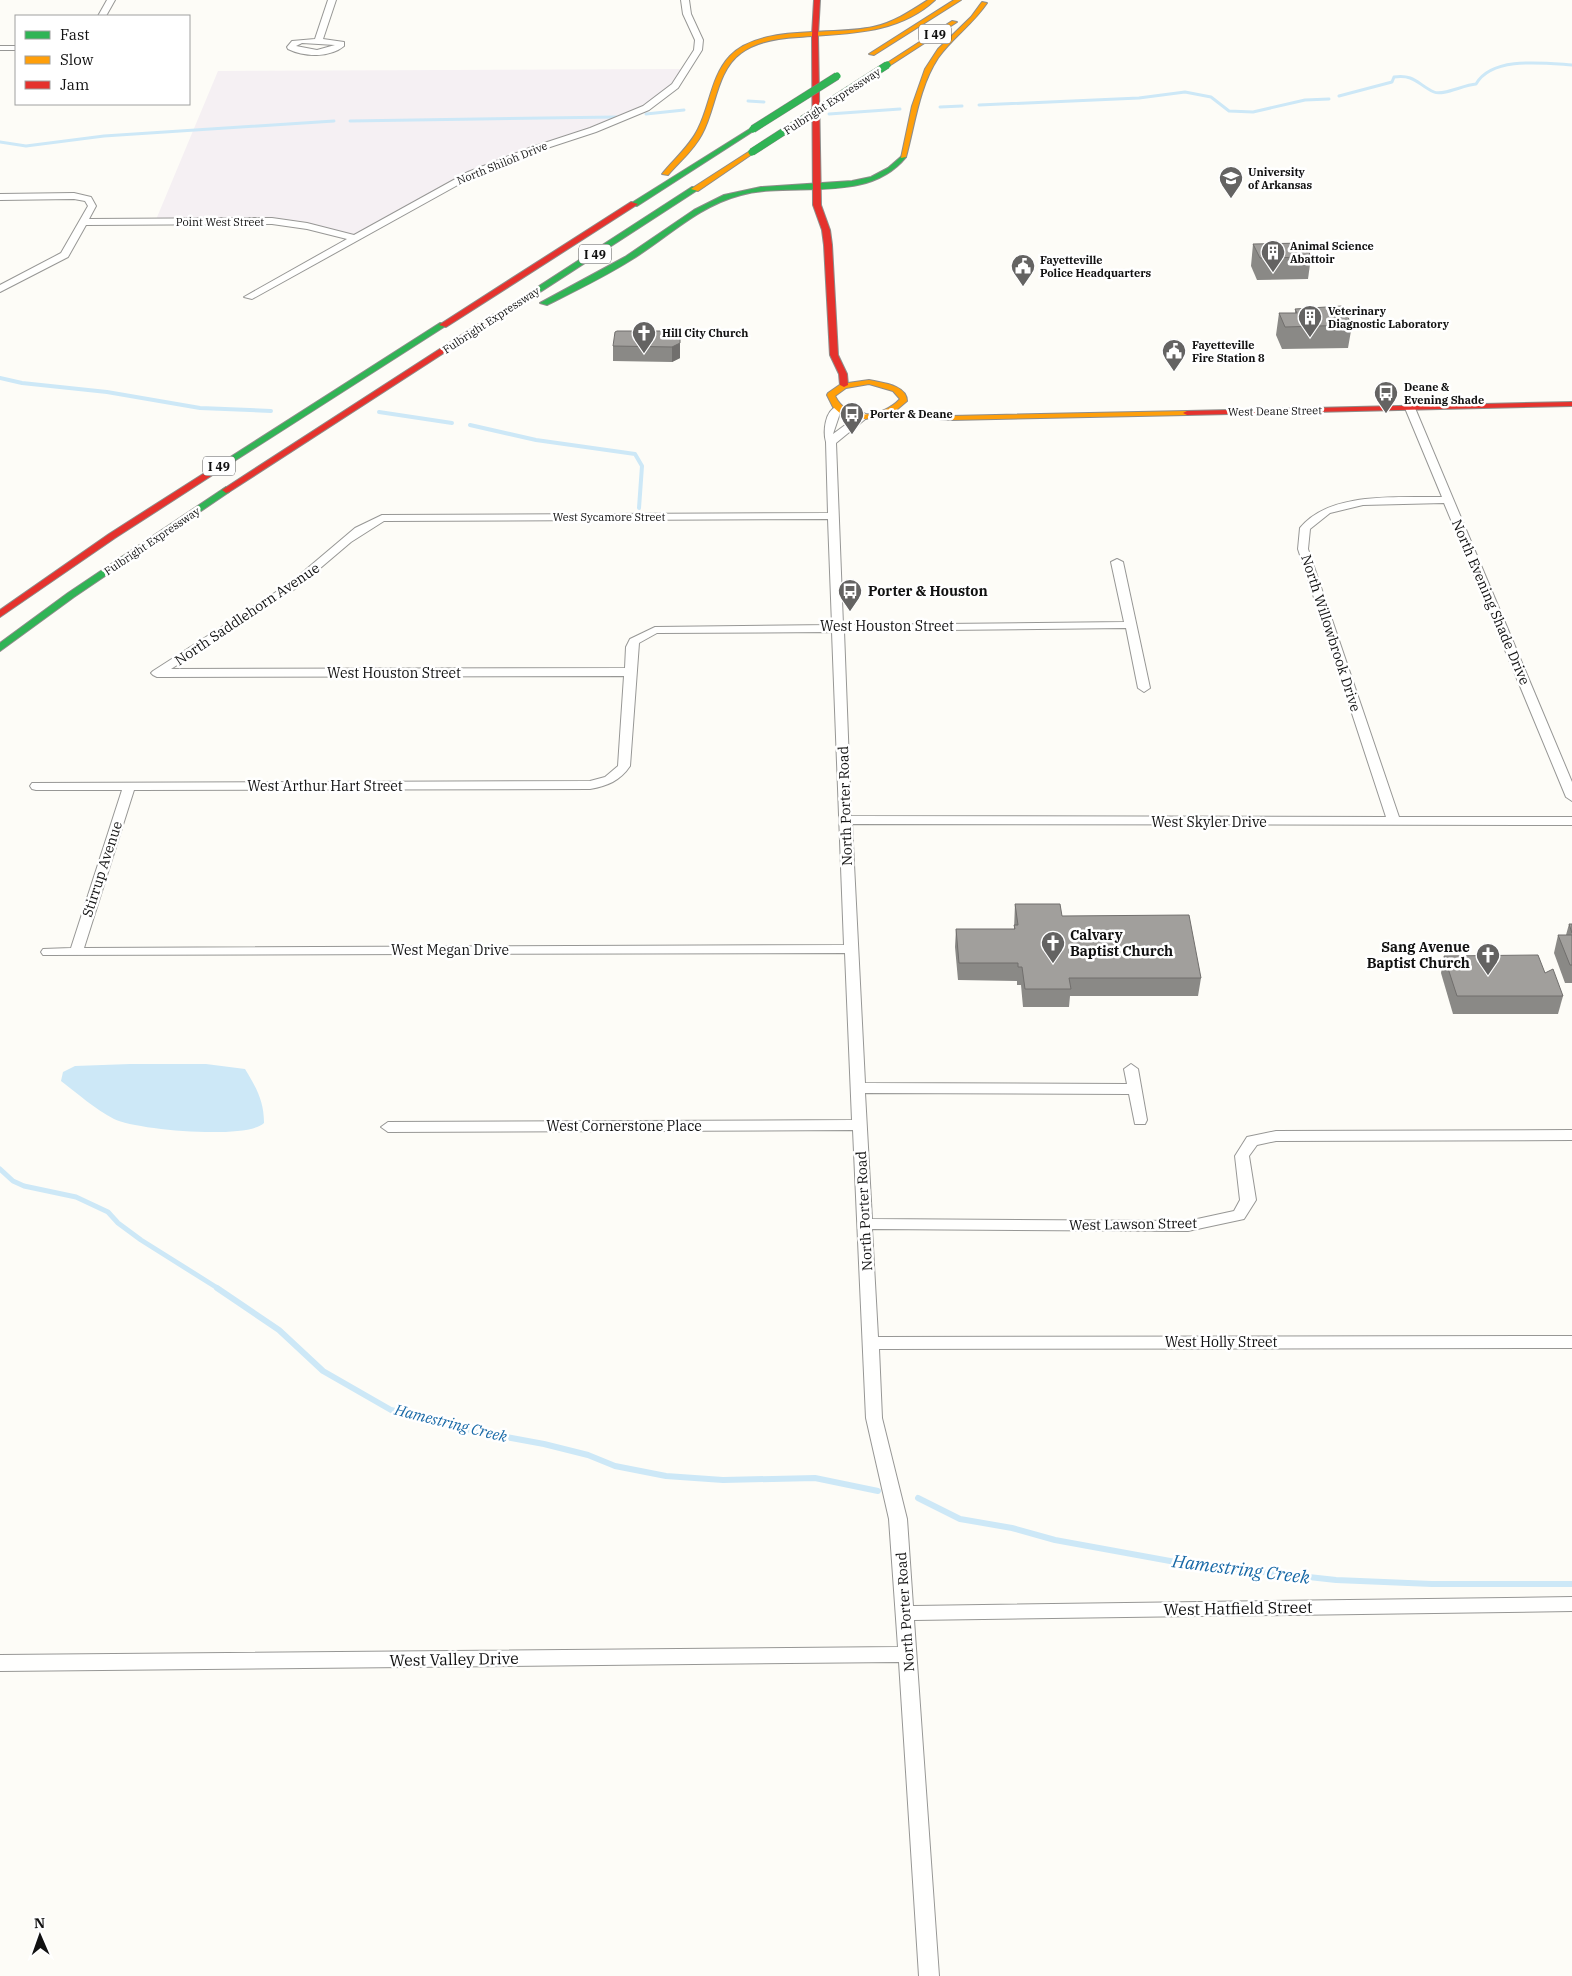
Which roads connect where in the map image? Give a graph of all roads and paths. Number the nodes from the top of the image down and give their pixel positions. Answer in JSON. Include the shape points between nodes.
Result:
{"nodes":[{"id":1,"x":111,"y":0,"type":"edge"},
{"id":2,"x":332,"y":0,"type":"edge"},
{"id":3,"x":686,"y":0,"type":"edge"},
{"id":4,"x":932,"y":0,"type":"edge"},
{"id":5,"x":958,"y":0,"type":"edge"},
{"id":6,"x":820,"y":1,"type":"edge"},
{"id":7,"x":986,"y":1,"type":"edge"},
{"id":8,"x":103,"y":15,"type":"edge"},
{"id":9,"x":815,"y":35,"type":"junction"},
{"id":10,"x":318,"y":41,"type":"junction"},
{"id":11,"x":0,"y":48,"type":"edge"},
{"id":12,"x":15,"y":48,"type":"edge"},
{"id":13,"x":868,"y":56,"type":"dead end"},
{"id":14,"x":848,"y":69,"type":"dead end"},
{"id":15,"x":816,"y":186,"type":"junction"},
{"id":16,"x":0,"y":197,"type":"edge"},
{"id":17,"x":642,"y":200,"type":"junction"},
{"id":18,"x":84,"y":222,"type":"junction"},
{"id":19,"x":355,"y":238,"type":"junction"},
{"id":20,"x":0,"y":289,"type":"edge"},
{"id":21,"x":249,"y":297,"type":"dead end"},
{"id":22,"x":835,"y":349,"type":"junction"},
{"id":23,"x":437,"y":355,"type":"junction"},
{"id":24,"x":869,"y":382,"type":"junction"},
{"id":25,"x":844,"y":385,"type":"junction"},
{"id":26,"x":904,"y":399,"type":"junction"},
{"id":27,"x":1572,"y":404,"type":"edge"},
{"id":28,"x":1410,"y":408,"type":"junction"},
{"id":29,"x":836,"y":410,"type":"junction"},
{"id":30,"x":889,"y":414,"type":"junction"},
{"id":31,"x":864,"y":416,"type":"junction"},
{"id":32,"x":977,"y":418,"type":"junction"},
{"id":33,"x":831,"y":442,"type":"junction"},
{"id":34,"x":1448,"y":500,"type":"junction"},
{"id":35,"x":835,"y":516,"type":"junction"},
{"id":36,"x":382,"y":518,"type":"joint"},
{"id":37,"x":1117,"y":562,"type":"dead end"},
{"id":38,"x":0,"y":614,"type":"edge"},
{"id":39,"x":838,"y":626,"type":"junction"},
{"id":40,"x":1131,"y":626,"type":"junction"},
{"id":41,"x":0,"y":648,"type":"edge"},
{"id":42,"x":630,"y":672,"type":"junction"},
{"id":43,"x":157,"y":673,"type":"joint"},
{"id":44,"x":1144,"y":688,"type":"dead end"},
{"id":45,"x":36,"y":786,"type":"dead end"},
{"id":46,"x":129,"y":786,"type":"junction"},
{"id":47,"x":1572,"y":796,"type":"edge"},
{"id":48,"x":845,"y":820,"type":"junction"},
{"id":49,"x":1572,"y":821,"type":"edge"},
{"id":50,"x":1394,"y":822,"type":"junction"},
{"id":51,"x":852,"y":948,"type":"junction"},
{"id":52,"x":48,"y":952,"type":"dead end"},
{"id":53,"x":76,"y":952,"type":"junction"},
{"id":54,"x":1131,"y":1069,"type":"dead end"},
{"id":55,"x":858,"y":1088,"type":"junction"},
{"id":56,"x":1135,"y":1089,"type":"junction"},
{"id":57,"x":1140,"y":1120,"type":"dead end"},
{"id":58,"x":860,"y":1124,"type":"junction"},
{"id":59,"x":388,"y":1127,"type":"dead end"},
{"id":60,"x":1572,"y":1135,"type":"edge"},
{"id":61,"x":865,"y":1224,"type":"junction"},
{"id":62,"x":1572,"y":1342,"type":"edge"},
{"id":63,"x":870,"y":1343,"type":"junction"},
{"id":64,"x":1572,"y":1604,"type":"edge"},
{"id":65,"x":905,"y":1613,"type":"junction"},
{"id":66,"x":908,"y":1654,"type":"junction"},
{"id":67,"x":0,"y":1663,"type":"edge"},
{"id":68,"x":929,"y":1976,"type":"edge"}],
"edges":[{"from":1,"to":8,"type":"street"},
{"from":2,"to":10,"type":"street"},
{"from":3,"to":19,"type":"street","name":"North Shiloh Drive","via":[[687,14],[699,40],[698,50],[682,77],[665,95],[626,118],[471,174]]},
{"from":4,"to":9,"type":"main road","via":[[896,21],[876,28]]},
{"from":5,"to":13,"type":"main road","name":"Fulbright Expressway","number":"I 49"},
{"from":6,"to":9,"type":"main road"},
{"from":7,"to":15,"type":"main road","via":[[932,61],[898,165],[885,174],[870,178]]},
{"from":7,"to":23,"type":"main road","name":"Fulbright Expressway","number":"I 49","bridge":true},
{"from":9,"to":15,"type":"main road"},
{"from":9,"to":17,"type":"main road","via":[[766,40],[735,52],[698,135]]},
{"from":10,"to":10,"type":"street","via":[[295,43],[290,47],[298,51],[328,50],[338,48],[340,44]]},
{"from":11,"to":12,"type":"street"},
{"from":14,"to":17,"type":"main road","name":"Fulbright Expressway","number":"I 49","bridge":true},
{"from":15,"to":22,"type":"main road","via":[[817,204],[828,245],[831,327]]},
{"from":15,"to":23,"type":"main road","via":[[754,190],[720,200],[628,259]]},
{"from":16,"to":18,"type":"street","via":[[82,197],[88,199],[92,206]]},
{"from":17,"to":38,"type":"main road","name":"Fulbright Expressway","number":"I 49","via":[[189,486]]},
{"from":18,"to":19,"type":"street","name":"Point West Street","via":[[272,221]]},
{"from":18,"to":20,"type":"street","via":[[65,255]]},
{"from":19,"to":21,"type":"street","name":"North Shiloh Drive"},
{"from":22,"to":24,"type":"main road","via":[[844,354]]},
{"from":22,"to":25,"type":"main road","via":[[834,356],[843,374]]},
{"from":23,"to":41,"type":"main road","name":"Fulbright Expressway","number":"I 49","via":[[166,531]]},
{"from":24,"to":25,"type":"main road"},
{"from":24,"to":26,"type":"main road","name":"West Deane Street","via":[[896,389]]},
{"from":25,"to":29,"type":"main road","via":[[832,395],[831,401]]},
{"from":26,"to":30,"type":"main road"},
{"from":26,"to":32,"type":"main road","name":"West Deane Street","via":[[923,409]]},
{"from":27,"to":28,"type":"main road","name":"West Deane Street"},
{"from":28,"to":32,"type":"main road","name":"West Deane Street"},
{"from":28,"to":34,"type":"street","name":"North Evening Shade Drive"},
{"from":29,"to":31,"type":"main road","name":"West Deane Street"},
{"from":29,"to":33,"type":"street","name":"North Porter Road","via":[[828,432]]},
{"from":30,"to":31,"type":"main road","name":"West Deane Street"},
{"from":30,"to":32,"type":"main road","name":"West Deane Street"},
{"from":31,"to":33,"type":"street"},
{"from":33,"to":35,"type":"street","name":"North Porter Road"},
{"from":34,"to":47,"type":"street","name":"North Evening Shade Drive"},
{"from":34,"to":50,"type":"street","name":"North Willowbrook Drive","via":[[1363,502],[1326,511],[1305,528],[1303,549]]},
{"from":35,"to":36,"type":"street","name":"West Sycamore Street"},
{"from":35,"to":39,"type":"street","name":"North Porter Road"},
{"from":36,"to":43,"type":"street","name":"North Saddlehorn Avenue","via":[[361,529],[294,585]]},
{"from":37,"to":40,"type":"street"},
{"from":39,"to":40,"type":"street","name":"West Houston Street"},
{"from":39,"to":42,"type":"street","name":"West Houston Street","via":[[655,630],[634,640]]},
{"from":39,"to":48,"type":"street","name":"North Porter Road"},
{"from":40,"to":44,"type":"street"},
{"from":42,"to":43,"type":"street","name":"West Houston Street"},
{"from":42,"to":46,"type":"street","name":"West Arthur Hart Street","via":[[624,766],[612,779],[590,785]]},
{"from":45,"to":46,"type":"street","name":"West Arthur Hart Street"},
{"from":46,"to":53,"type":"street","name":"Stirrup Avenue"},
{"from":48,"to":50,"type":"street","name":"West Skyler Drive"},
{"from":48,"to":51,"type":"street","name":"North Porter Road"},
{"from":49,"to":50,"type":"street","name":"West Skyler Drive"},
{"from":51,"to":53,"type":"street","name":"West Megan Drive"},
{"from":51,"to":55,"type":"street","name":"North Porter Road"},
{"from":52,"to":53,"type":"street","name":"West Megan Drive"},
{"from":54,"to":56,"type":"street"},
{"from":55,"to":56,"type":"street"},
{"from":55,"to":58,"type":"street","name":"North Porter Road"},
{"from":56,"to":57,"type":"street"},
{"from":58,"to":59,"type":"street","name":"West Cornerstone Place"},
{"from":58,"to":61,"type":"street","name":"North Porter Road"},
{"from":60,"to":61,"type":"street","name":"West Lawson Street","via":[[1276,1136],[1252,1141],[1242,1156],[1248,1200],[1239,1216],[1188,1226]]},
{"from":61,"to":63,"type":"street","name":"North Porter Road"},
{"from":62,"to":63,"type":"street","name":"West Holly Street"},
{"from":63,"to":65,"type":"street","name":"North Porter Road","via":[[874,1418],[898,1519]]},
{"from":64,"to":65,"type":"street","name":"West Hatfield Street"},
{"from":65,"to":66,"type":"street","name":"North Porter Road"},
{"from":66,"to":67,"type":"street","name":"West Valley Drive"},
{"from":66,"to":68,"type":"street","name":"North Porter Road"}]}
